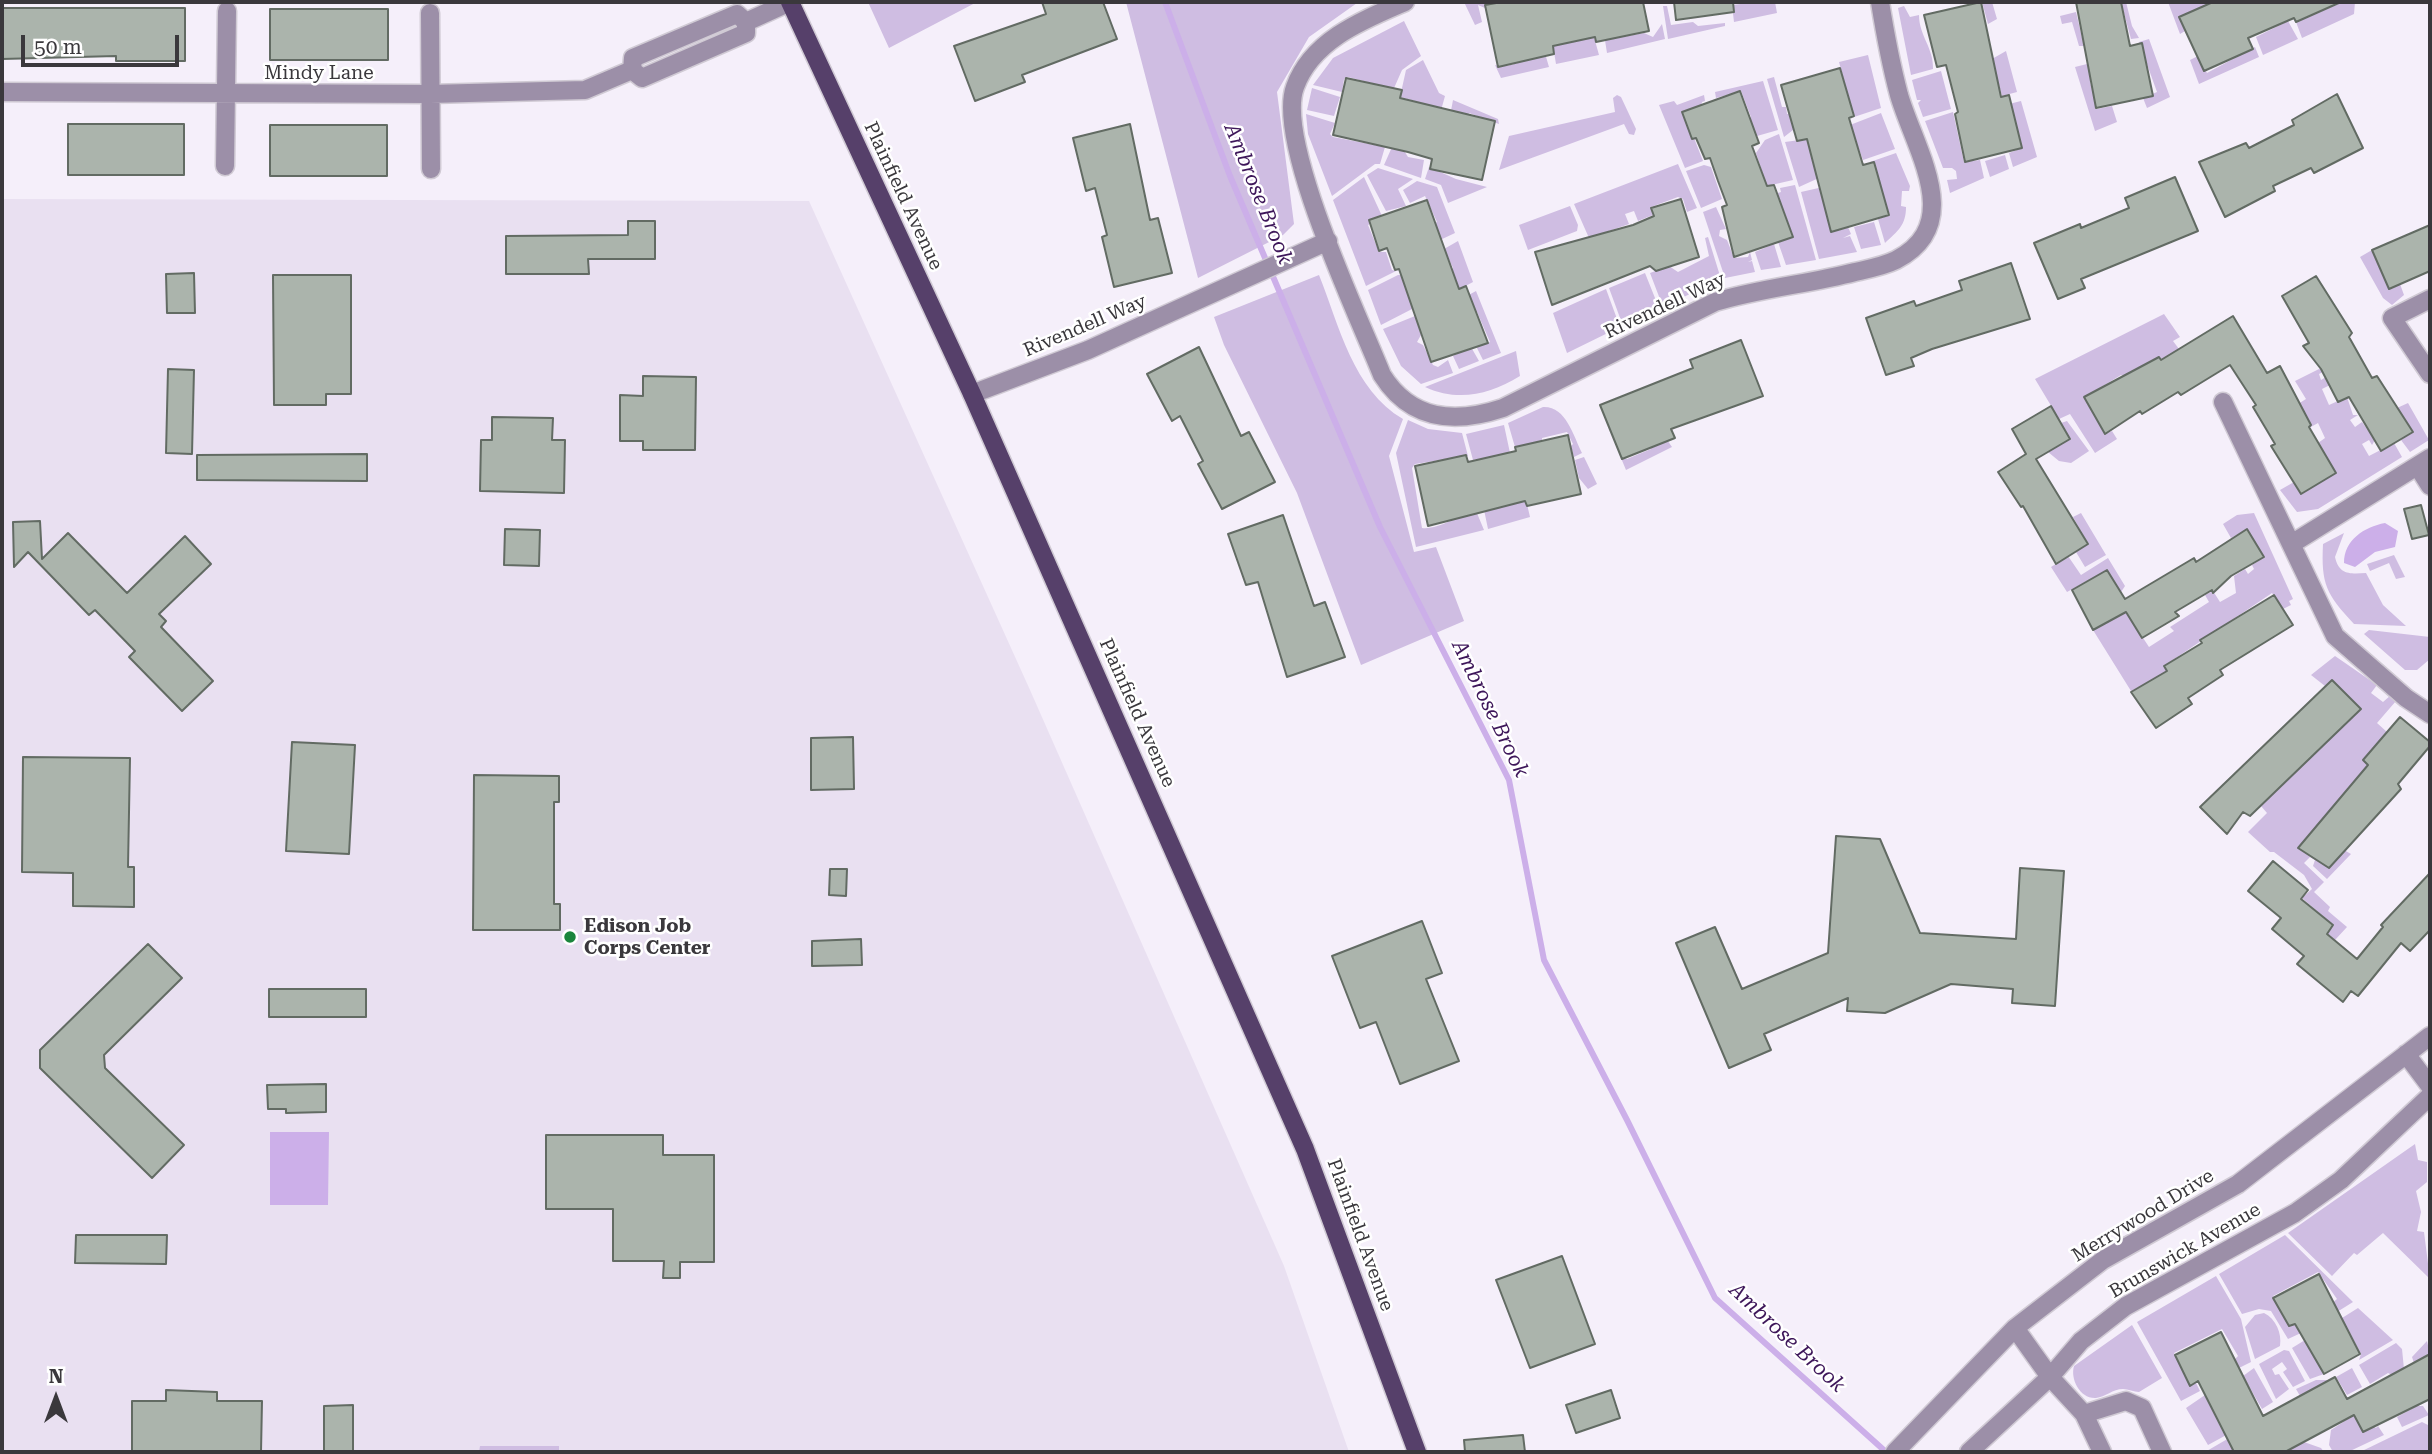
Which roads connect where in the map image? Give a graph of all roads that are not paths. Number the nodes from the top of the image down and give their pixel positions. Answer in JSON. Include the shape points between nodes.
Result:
{"nodes":[{"id":1,"x":790,"y":2,"type":"edge"},
{"id":2,"x":1405,"y":2,"type":"edge"},
{"id":3,"x":1880,"y":2,"type":"edge"},
{"id":4,"x":227,"y":11,"type":"dead end"},
{"id":5,"x":430,"y":13,"type":"dead end"},
{"id":6,"x":2,"y":92,"type":"edge"},
{"id":7,"x":227,"y":93,"type":"junction"},
{"id":8,"x":429,"y":94,"type":"junction"},
{"id":9,"x":225,"y":166,"type":"dead end"},
{"id":10,"x":430,"y":169,"type":"dead end"},
{"id":11,"x":1328,"y":241,"type":"junction"},
{"id":12,"x":2430,"y":299,"type":"edge"},
{"id":13,"x":2430,"y":374,"type":"edge"},
{"id":14,"x":972,"y":394,"type":"junction"},
{"id":15,"x":2223,"y":402,"type":"dead end"},
{"id":16,"x":2424,"y":462,"type":"edge"},
{"id":17,"x":2430,"y":486,"type":"edge"},
{"id":18,"x":2293,"y":543,"type":"junction"},
{"id":19,"x":2430,"y":714,"type":"edge"},
{"id":20,"x":2430,"y":1037,"type":"edge"},
{"id":21,"x":2406,"y":1054,"type":"junction"},
{"id":22,"x":2430,"y":1086,"type":"edge"},
{"id":23,"x":2430,"y":1096,"type":"edge"},
{"id":24,"x":2015,"y":1328,"type":"junction"},
{"id":25,"x":2050,"y":1377,"type":"junction"},
{"id":26,"x":2084,"y":1414,"type":"junction"},
{"id":27,"x":1417,"y":1452,"type":"edge"},
{"id":28,"x":1895,"y":1452,"type":"edge"},
{"id":29,"x":1969,"y":1452,"type":"edge"},
{"id":30,"x":2102,"y":1452,"type":"edge"},
{"id":31,"x":2162,"y":1452,"type":"edge"}],
"edges":[{"from":1,"to":8,"type":"street","name":"Mindy Lane","via":[[746,22],[737,14],[633,58],[632,70],[585,90]]},
{"from":1,"to":14,"type":"main road","name":"Plainfield Avenue"},
{"from":2,"to":11,"type":"street","name":"Rivendell Way","via":[[1351,25],[1314,57],[1295,88],[1291,113],[1302,167]]},
{"from":3,"to":11,"type":"street","name":"Rivendell Way","via":[[1899,95],[1931,185],[1933,211],[1924,241],[1895,261],[1715,302],[1503,408],[1474,418],[1417,410],[1394,394]]},
{"from":4,"to":7,"type":"street"},
{"from":5,"to":8,"type":"street"},
{"from":6,"to":7,"type":"street","name":"Mindy Lane"},
{"from":7,"to":8,"type":"street","name":"Mindy Lane"},
{"from":7,"to":9,"type":"street"},
{"from":8,"to":10,"type":"street"},
{"from":11,"to":14,"type":"street","name":"Rivendell Way","via":[[1088,349]]},
{"from":12,"to":13,"type":"street","via":[[2392,318]]},
{"from":14,"to":27,"type":"main road","name":"Plainfield Avenue","via":[[1306,1149]]},
{"from":15,"to":18,"type":"street"},
{"from":16,"to":17,"type":"street"},
{"from":16,"to":18,"type":"street"},
{"from":18,"to":19,"type":"street","via":[[2335,636]]},
{"from":20,"to":21,"type":"street","name":"Merrywood Drive"},
{"from":21,"to":22,"type":"street"},
{"from":21,"to":24,"type":"street","name":"Merrywood Drive","via":[[2238,1184],[2103,1260]]},
{"from":23,"to":25,"type":"street","name":"Brunswick Avenue","via":[[2341,1180],[2295,1213],[2126,1306],[2081,1341]]},
{"from":24,"to":25,"type":"street"},
{"from":24,"to":28,"type":"street","name":"Merrywood Drive"},
{"from":25,"to":26,"type":"street"},
{"from":25,"to":29,"type":"street","name":"Brunswick Avenue"},
{"from":26,"to":30,"type":"street"},
{"from":26,"to":31,"type":"street","via":[[2126,1401],[2142,1408]]}]}
